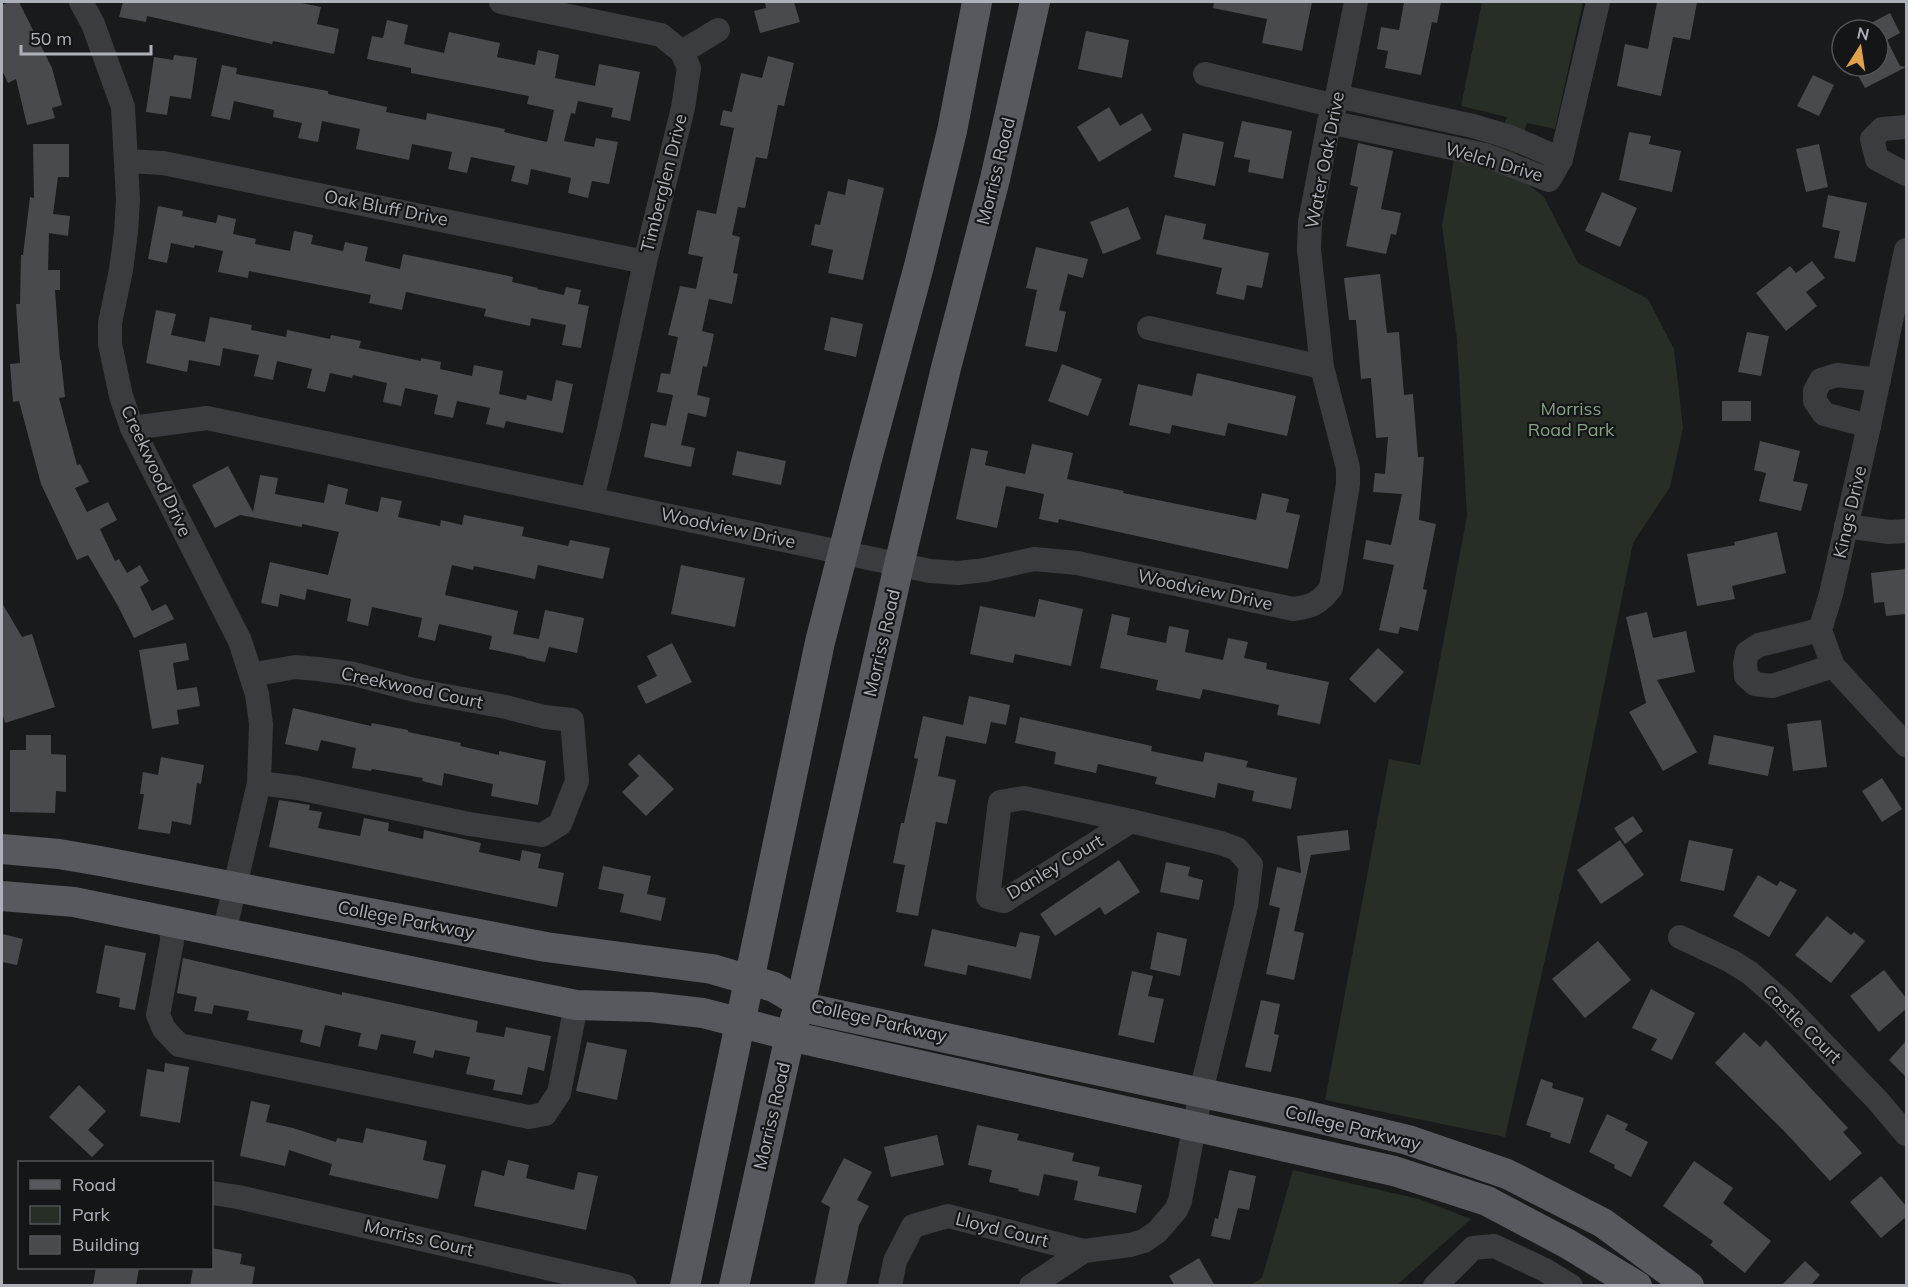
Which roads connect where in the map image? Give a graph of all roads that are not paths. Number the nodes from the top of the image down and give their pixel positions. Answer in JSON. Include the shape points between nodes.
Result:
{"nodes":[{"id":1,"x":81,"y":2,"type":"edge"},
{"id":2,"x":501,"y":2,"type":"edge"},
{"id":3,"x":977,"y":2,"type":"edge"},
{"id":4,"x":1035,"y":2,"type":"edge"},
{"id":5,"x":1356,"y":2,"type":"edge"},
{"id":6,"x":1598,"y":2,"type":"edge"},
{"id":7,"x":717,"y":30,"type":"dead end"},
{"id":8,"x":682,"y":52,"type":"junction"},
{"id":9,"x":1205,"y":74,"type":"dead end"},
{"id":10,"x":1334,"y":108,"type":"junction"},
{"id":11,"x":1906,"y":127,"type":"edge"},
{"id":12,"x":127,"y":161,"type":"junction"},
{"id":13,"x":1906,"y":174,"type":"edge"},
{"id":14,"x":1906,"y":250,"type":"edge"},
{"id":15,"x":645,"y":262,"type":"junction"},
{"id":16,"x":1149,"y":328,"type":"dead end"},
{"id":17,"x":1322,"y":367,"type":"junction"},
{"id":18,"x":1879,"y":380,"type":"junction"},
{"id":19,"x":1869,"y":426,"type":"junction"},
{"id":20,"x":132,"y":428,"type":"junction"},
{"id":21,"x":592,"y":499,"type":"junction"},
{"id":22,"x":1846,"y":526,"type":"junction"},
{"id":23,"x":1906,"y":531,"type":"edge"},
{"id":24,"x":842,"y":553,"type":"junction"},
{"id":25,"x":899,"y":565,"type":"junction"},
{"id":26,"x":1323,"y":599,"type":"joint"},
{"id":27,"x":1820,"y":630,"type":"junction"},
{"id":28,"x":1833,"y":666,"type":"junction"},
{"id":29,"x":251,"y":675,"type":"junction"},
{"id":30,"x":1906,"y":745,"type":"edge"},
{"id":31,"x":259,"y":783,"type":"junction"},
{"id":32,"x":1131,"y":821,"type":"junction"},
{"id":33,"x":2,"y":849,"type":"edge"},
{"id":34,"x":234,"y":887,"type":"junction"},
{"id":35,"x":2,"y":896,"type":"edge"},
{"id":36,"x":171,"y":921,"type":"junction"},
{"id":37,"x":224,"y":933,"type":"junction"},
{"id":38,"x":1680,"y":937,"type":"dead end"},
{"id":39,"x":748,"y":979,"type":"junction"},
{"id":40,"x":801,"y":1002,"type":"junction"},
{"id":41,"x":576,"y":1005,"type":"junction"},
{"id":42,"x":740,"y":1022,"type":"junction"},
{"id":43,"x":790,"y":1036,"type":"junction"},
{"id":44,"x":1201,"y":1092,"type":"junction"},
{"id":45,"x":1195,"y":1127,"type":"junction"},
{"id":46,"x":1906,"y":1134,"type":"edge"},
{"id":47,"x":213,"y":1193,"type":"edge"},
{"id":48,"x":1084,"y":1251,"type":"junction"},
{"id":49,"x":625,"y":1286,"type":"edge"},
{"id":50,"x":685,"y":1286,"type":"edge"},
{"id":51,"x":734,"y":1286,"type":"edge"},
{"id":52,"x":890,"y":1286,"type":"edge"},
{"id":53,"x":1031,"y":1286,"type":"edge"},
{"id":54,"x":1435,"y":1286,"type":"edge"},
{"id":55,"x":1571,"y":1286,"type":"edge"},
{"id":56,"x":1637,"y":1286,"type":"edge"},
{"id":57,"x":1689,"y":1286,"type":"edge"}],
"edges":[{"from":1,"to":12,"type":"street","name":"Creekwood Drive","via":[[123,107]]},
{"from":2,"to":8,"type":"street","via":[[661,35]]},
{"from":3,"to":24,"type":"main road","via":[[952,131],[919,266]]},
{"from":4,"to":25,"type":"main road","name":"Morriss Road","via":[[996,179]]},
{"from":5,"to":10,"type":"street","name":"Water Oak Drive"},
{"from":6,"to":10,"type":"street","name":"Welch Drive","via":[[1561,159],[1549,180],[1485,155]]},
{"from":7,"to":8,"type":"street"},
{"from":8,"to":15,"type":"street","name":"Timberglen Drive","via":[[689,68],[683,108]]},
{"from":9,"to":10,"type":"street"},
{"from":10,"to":17,"type":"street","name":"Water Oak Drive","via":[[1310,222],[1309,250]]},
{"from":11,"to":13,"type":"street","via":[[1882,129],[1872,140],[1877,159]]},
{"from":12,"to":15,"type":"street","name":"Oak Bluff Drive","via":[[164,163]]},
{"from":12,"to":20,"type":"street","name":"Creekwood Drive","via":[[126,232],[110,344]]},
{"from":14,"to":18,"type":"street","name":"Kings Drive"},
{"from":15,"to":21,"type":"street","name":"Timberglen Drive"},
{"from":16,"to":17,"type":"street"},
{"from":17,"to":26,"type":"street","name":"Water Oak Drive","via":[[1348,468],[1335,571],[1331,588]]},
{"from":18,"to":19,"type":"street","name":"Kings Drive"},
{"from":18,"to":19,"type":"street","via":[[1837,375],[1821,380],[1815,391],[1815,402],[1824,414]]},
{"from":19,"to":22,"type":"street","name":"Kings Drive"},
{"from":20,"to":21,"type":"street","name":"Woodview Drive","via":[[207,418]]},
{"from":20,"to":29,"type":"street","name":"Creekwood Drive","via":[[240,641]]},
{"from":21,"to":24,"type":"street","name":"Woodview Drive"},
{"from":22,"to":23,"type":"street"},
{"from":22,"to":27,"type":"street","name":"Kings Drive"},
{"from":24,"to":25,"type":"street","name":"Woodview Drive"},
{"from":24,"to":39,"type":"main road"},
{"from":25,"to":26,"type":"street","name":"Woodview Drive","via":[[958,573],[1034,559],[1054,560],[1293,609],[1310,607]]},
{"from":25,"to":40,"type":"main road","name":"Morriss Road"},
{"from":27,"to":28,"type":"street"},
{"from":27,"to":28,"type":"street","via":[[1759,645],[1747,653],[1746,676],[1755,684],[1772,686]]},
{"from":28,"to":30,"type":"street"},
{"from":29,"to":31,"type":"street","name":"Creekwood Drive","via":[[261,724]]},
{"from":29,"to":31,"type":"street","name":"Creekwood Court","via":[[295,667],[354,674],[414,690],[572,720],[577,781],[560,824],[542,835]]},
{"from":31,"to":34,"type":"street","name":"Creekwood Drive"},
{"from":32,"to":32,"type":"street","name":"Danley Court","via":[[1024,798],[1000,802],[988,897],[1004,900]]},
{"from":32,"to":44,"type":"street","name":"Danley Court","via":[[1221,843],[1237,849],[1251,865],[1246,906]]},
{"from":33,"to":34,"type":"main road","name":"College Parkway","via":[[59,854]]},
{"from":34,"to":37,"type":"street","name":"Creekwood Drive"},
{"from":34,"to":39,"type":"main road","name":"College Parkway","via":[[546,947],[662,961]]},
{"from":35,"to":36,"type":"main road","name":"College Parkway","via":[[74,902]]},
{"from":36,"to":37,"type":"main road","name":"College Parkway"},
{"from":36,"to":41,"type":"street","via":[[172,941],[158,1015],[164,1029],[179,1045],[214,1053],[529,1117],[545,1114],[559,1093]]},
{"from":37,"to":41,"type":"main road","name":"College Parkway"},
{"from":38,"to":46,"type":"street","name":"Castle Court","via":[[1731,961],[1758,980]]},
{"from":39,"to":40,"type":"main road","name":"College Parkway","via":[[774,987]]},
{"from":39,"to":42,"type":"main road"},
{"from":40,"to":43,"type":"main road","name":"Morriss Road"},
{"from":40,"to":44,"type":"main road","name":"College Parkway","via":[[811,1009]]},
{"from":41,"to":42,"type":"main road","name":"College Parkway","via":[[650,1007]]},
{"from":42,"to":43,"type":"main road","name":"College Parkway"},
{"from":42,"to":50,"type":"main road"},
{"from":43,"to":45,"type":"main road","name":"College Parkway"},
{"from":43,"to":51,"type":"main road","name":"Morriss Road"},
{"from":44,"to":45,"type":"street","name":"Lloyd Court"},
{"from":44,"to":57,"type":"main road","name":"College Parkway","via":[[1408,1140],[1507,1174],[1603,1223]]},
{"from":45,"to":48,"type":"street","name":"Lloyd Court","via":[[1180,1201],[1157,1232],[1130,1245]]},
{"from":45,"to":56,"type":"main road","name":"College Parkway","via":[[1394,1171],[1487,1201]]},
{"from":47,"to":49,"type":"street","name":"Morriss Court"},
{"from":48,"to":52,"type":"street","name":"Lloyd Court","via":[[942,1216],[913,1226],[895,1261]]},
{"from":48,"to":53,"type":"street","name":"Lloyd Court"},
{"from":54,"to":55,"type":"street","via":[[1473,1248],[1494,1246]]}]}
